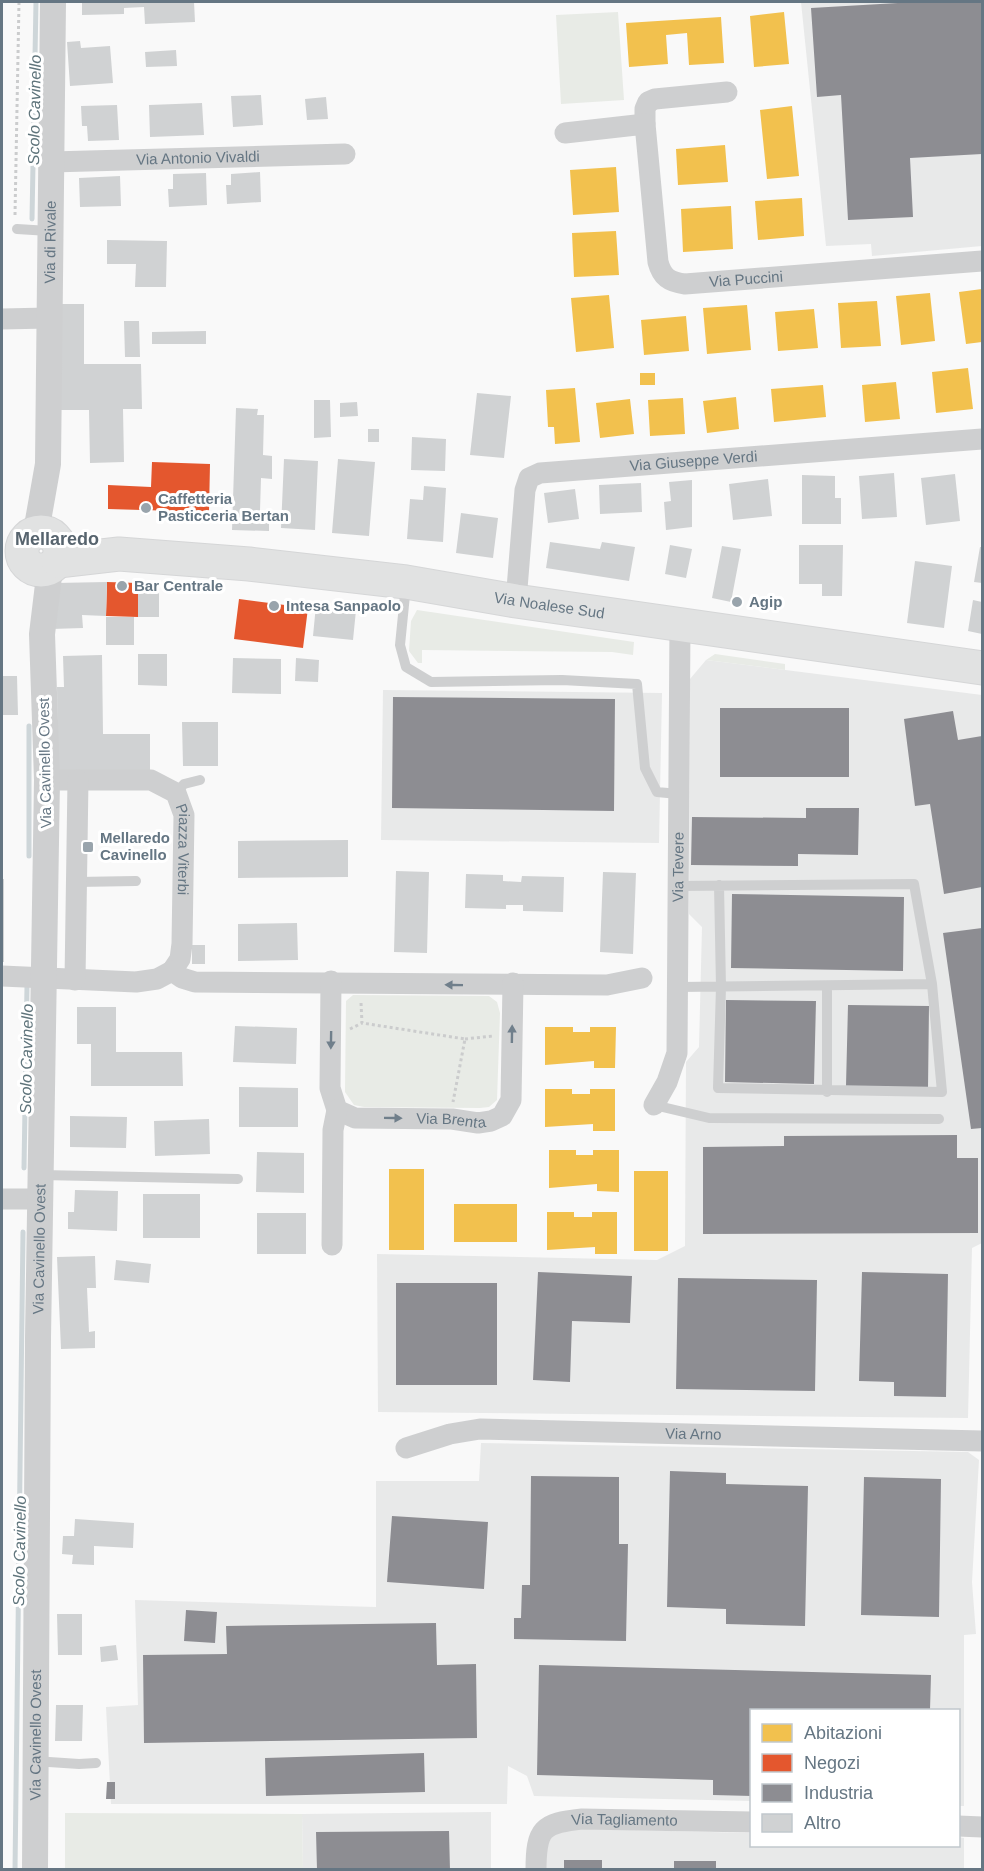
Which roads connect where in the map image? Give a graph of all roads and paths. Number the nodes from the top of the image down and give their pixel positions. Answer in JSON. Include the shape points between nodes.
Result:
{"nodes":[{"id":1,"x":19,"y":2,"type":"edge"},
{"id":2,"x":53,"y":2,"type":"edge"},
{"id":3,"x":727,"y":92,"type":"dead end"},
{"id":4,"x":645,"y":124,"type":"junction"},
{"id":5,"x":565,"y":133,"type":"dead end"},
{"id":6,"x":345,"y":154,"type":"dead end"},
{"id":7,"x":51,"y":162,"type":"junction"},
{"id":8,"x":17,"y":229,"type":"joint"},
{"id":9,"x":49,"y":231,"type":"junction"},
{"id":10,"x":982,"y":261,"type":"edge"},
{"id":11,"x":48,"y":318,"type":"junction"},
{"id":12,"x":2,"y":319,"type":"edge"},
{"id":13,"x":982,"y":439,"type":"edge"},
{"id":14,"x":34,"y":551,"type":"edge"},
{"id":15,"x":406,"y":582,"type":"junction"},
{"id":16,"x":516,"y":601,"type":"junction"},
{"id":17,"x":680,"y":625,"type":"junction"},
{"id":18,"x":982,"y":668,"type":"edge"},
{"id":19,"x":47,"y":780,"type":"junction"},
{"id":20,"x":78,"y":780,"type":"junction"},
{"id":21,"x":200,"y":780,"type":"dead end"},
{"id":22,"x":176,"y":793,"type":"junction"},
{"id":23,"x":678,"y":794,"type":"junction"},
{"id":24,"x":136,"y":881,"type":"dead end"},
{"id":25,"x":77,"y":882,"type":"junction"},
{"id":26,"x":719,"y":885,"type":"junction"},
{"id":27,"x":678,"y":886,"type":"junction"},
{"id":28,"x":172,"y":971,"type":"junction"},
{"id":29,"x":2,"y":976,"type":"edge"},
{"id":30,"x":44,"y":978,"type":"junction"},
{"id":31,"x":642,"y":978,"type":"dead end"},
{"id":32,"x":75,"y":980,"type":"junction"},
{"id":33,"x":331,"y":981,"type":"junction"},
{"id":34,"x":513,"y":983,"type":"junction"},
{"id":35,"x":932,"y":984,"type":"junction"},
{"id":36,"x":679,"y":987,"type":"junction"},
{"id":37,"x":721,"y":987,"type":"junction"},
{"id":38,"x":827,"y":987,"type":"junction"},
{"id":39,"x":361,"y":992,"type":"dead end"},
{"id":40,"x":502,"y":1035,"type":"dead end"},
{"id":41,"x":465,"y":1039,"type":"junction"},
{"id":42,"x":827,"y":1092,"type":"junction"},
{"id":43,"x":654,"y":1105,"type":"joint"},
{"id":44,"x":337,"y":1110,"type":"junction"},
{"id":45,"x":452,"y":1110,"type":"dead end"},
{"id":46,"x":939,"y":1119,"type":"dead end"},
{"id":47,"x":238,"y":1179,"type":"dead end"},
{"id":48,"x":41,"y":1187,"type":"junction"},
{"id":49,"x":2,"y":1199,"type":"edge"},
{"id":50,"x":332,"y":1245,"type":"dead end"},
{"id":51,"x":976,"y":1441,"type":"edge"},
{"id":52,"x":406,"y":1448,"type":"dead end"},
{"id":53,"x":34,"y":1761,"type":"junction"},
{"id":54,"x":96,"y":1763,"type":"dead end"},
{"id":55,"x":750,"y":1822,"type":"edge"},
{"id":56,"x":35,"y":1869,"type":"edge"},
{"id":57,"x":536,"y":1869,"type":"edge"}],
"edges":[{"from":1,"to":8,"type":"path"},
{"from":2,"to":7,"type":"street","name":"Via di Rivale"},
{"from":3,"to":4,"type":"street","name":"Via Puccini","via":[[655,99],[648,102]]},
{"from":4,"to":5,"type":"street"},
{"from":4,"to":10,"type":"street","name":"Via Puccini","via":[[658,262],[661,273],[672,282]]},
{"from":6,"to":7,"type":"street","name":"Via Antonio Vivaldi"},
{"from":7,"to":9,"type":"street","name":"Via di Rivale"},
{"from":8,"to":9,"type":"lane"},
{"from":9,"to":11,"type":"street","name":"Via di Rivale"},
{"from":11,"to":12,"type":"street"},
{"from":11,"to":14,"type":"street","name":"Via di Rivale","via":[[46,482]]},
{"from":13,"to":16,"type":"street","name":"Via Giuseppe Verdi","via":[[540,472],[530,478],[525,490]]},
{"from":14,"to":15,"type":"main road","name":"Via Noalese Sud","via":[[249,564]]},
{"from":14,"to":19,"type":"street","name":"Via Cavinello Ovest","via":[[43,628]]},
{"from":15,"to":16,"type":"main road","name":"Via Noalese Sud"},
{"from":15,"to":23,"type":"lane","via":[[400,645],[406,667],[431,682],[562,680],[637,684],[645,768],[657,792]]},
{"from":16,"to":17,"type":"main road","name":"Via Noalese Sud"},
{"from":17,"to":18,"type":"main road","name":"Via Noalese Sud"},
{"from":17,"to":23,"type":"street","name":"Via Tevere"},
{"from":19,"to":20,"type":"street","name":"Piazza Viterbi"},
{"from":19,"to":30,"type":"street","name":"Via Cavinello Ovest"},
{"from":20,"to":22,"type":"street","name":"Piazza Viterbi","via":[[151,780]]},
{"from":20,"to":25,"type":"street"},
{"from":21,"to":22,"type":"lane","via":[[184,784]]},
{"from":22,"to":28,"type":"street","name":"Piazza Viterbi","via":[[183,815],[183,944]]},
{"from":23,"to":27,"type":"street","name":"Via Tevere"},
{"from":24,"to":25,"type":"lane"},
{"from":25,"to":32,"type":"street"},
{"from":26,"to":27,"type":"lane"},
{"from":26,"to":35,"type":"lane","via":[[914,884]]},
{"from":26,"to":37,"type":"lane"},
{"from":27,"to":36,"type":"street","name":"Via Tevere"},
{"from":28,"to":32,"type":"street","via":[[157,979],[136,982]]},
{"from":28,"to":33,"type":"street","via":[[195,982]]},
{"from":29,"to":30,"type":"street"},
{"from":30,"to":32,"type":"street"},
{"from":30,"to":48,"type":"street","name":"Via Cavinello Ovest"},
{"from":31,"to":34,"type":"street","via":[[618,984]]},
{"from":34,"to":33,"type":"street","one_way":true},
{"from":33,"to":44,"type":"street","one_way":true,"via":[[330,1088]]},
{"from":44,"to":34,"type":"street","name":"Via Brenta","one_way":true,"via":[[355,1118],[478,1123],[502,1116],[511,1100]]},
{"from":35,"to":38,"type":"lane"},
{"from":35,"to":42,"type":"lane","via":[[942,1092]]},
{"from":36,"to":37,"type":"lane"},
{"from":36,"to":43,"type":"street","name":"Via Tevere","via":[[677,1053]]},
{"from":37,"to":38,"type":"lane"},
{"from":37,"to":42,"type":"lane","via":[[718,1088]]},
{"from":38,"to":42,"type":"lane"},
{"from":39,"to":41,"type":"path","via":[[362,1023]]},
{"from":40,"to":41,"type":"path"},
{"from":41,"to":45,"type":"path"},
{"from":43,"to":46,"type":"lane","via":[[709,1118]]},
{"from":44,"to":50,"type":"street","via":[[333,1130]]},
{"from":47,"to":48,"type":"lane"},
{"from":48,"to":49,"type":"street"},
{"from":48,"to":53,"type":"street","name":"Via Cavinello Ovest"},
{"from":51,"to":52,"type":"street","name":"Via Arno","via":[[480,1429]]},
{"from":53,"to":54,"type":"lane"},
{"from":53,"to":56,"type":"street","name":"Via Cavinello Ovest"},
{"from":55,"to":57,"type":"street","name":"Via Tagliamento","via":[[555,1821],[544,1828],[537,1840]]}]}
